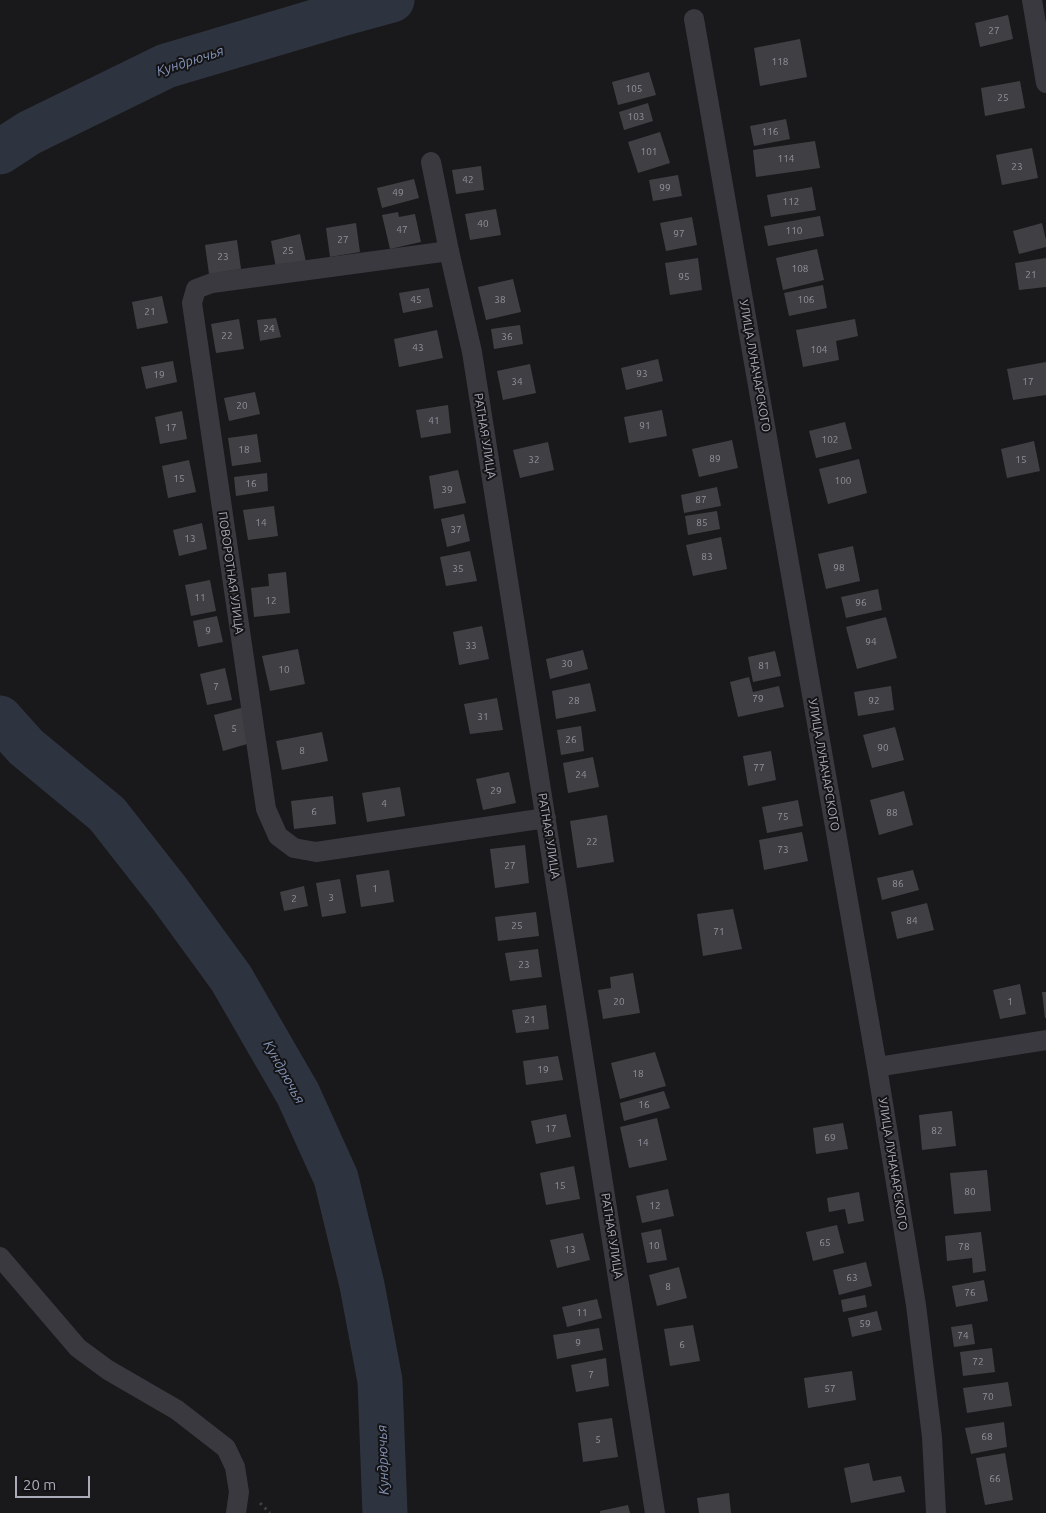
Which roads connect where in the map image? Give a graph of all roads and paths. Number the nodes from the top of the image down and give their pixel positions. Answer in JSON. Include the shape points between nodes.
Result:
{"nodes":[{"id":1,"x":1032,"y":0,"type":"edge"},
{"id":2,"x":694,"y":19,"type":"dead end"},
{"id":3,"x":1046,"y":84,"type":"edge"},
{"id":4,"x":431,"y":162,"type":"dead end"},
{"id":5,"x":449,"y":251,"type":"junction"},
{"id":6,"x":546,"y":818,"type":"junction"},
{"id":7,"x":1046,"y":1040,"type":"edge"},
{"id":8,"x":876,"y":1066,"type":"junction"},
{"id":9,"x":0,"y":1257,"type":"edge"},
{"id":10,"x":236,"y":1513,"type":"edge"},
{"id":11,"x":655,"y":1513,"type":"edge"},
{"id":12,"x":936,"y":1513,"type":"edge"}],
"edges":[{"from":1,"to":3,"type":"street"},
{"from":2,"to":8,"type":"street","name":"УЛИЦА ЛУНАЧАРСКОГО"},
{"from":4,"to":5,"type":"street","name":"РАТНАЯ УЛИЦА"},
{"from":5,"to":6,"type":"street","name":"РАТНАЯ УЛИЦА","via":[[472,352]]},
{"from":5,"to":6,"type":"street","name":"ПОВОРОТНАЯ УЛИЦА","via":[[212,283],[196,289],[192,303],[266,809],[278,836],[294,848],[316,852]]},
{"from":6,"to":11,"type":"street","name":"РАТНАЯ УЛИЦА"},
{"from":7,"to":8,"type":"street"},
{"from":8,"to":12,"type":"street","name":"УЛИЦА ЛУНАЧАРСКОГО","via":[[916,1304],[932,1437]]},
{"from":9,"to":10,"type":"street","via":[[78,1348],[108,1370],[177,1410],[226,1448],[238,1482]]}]}
